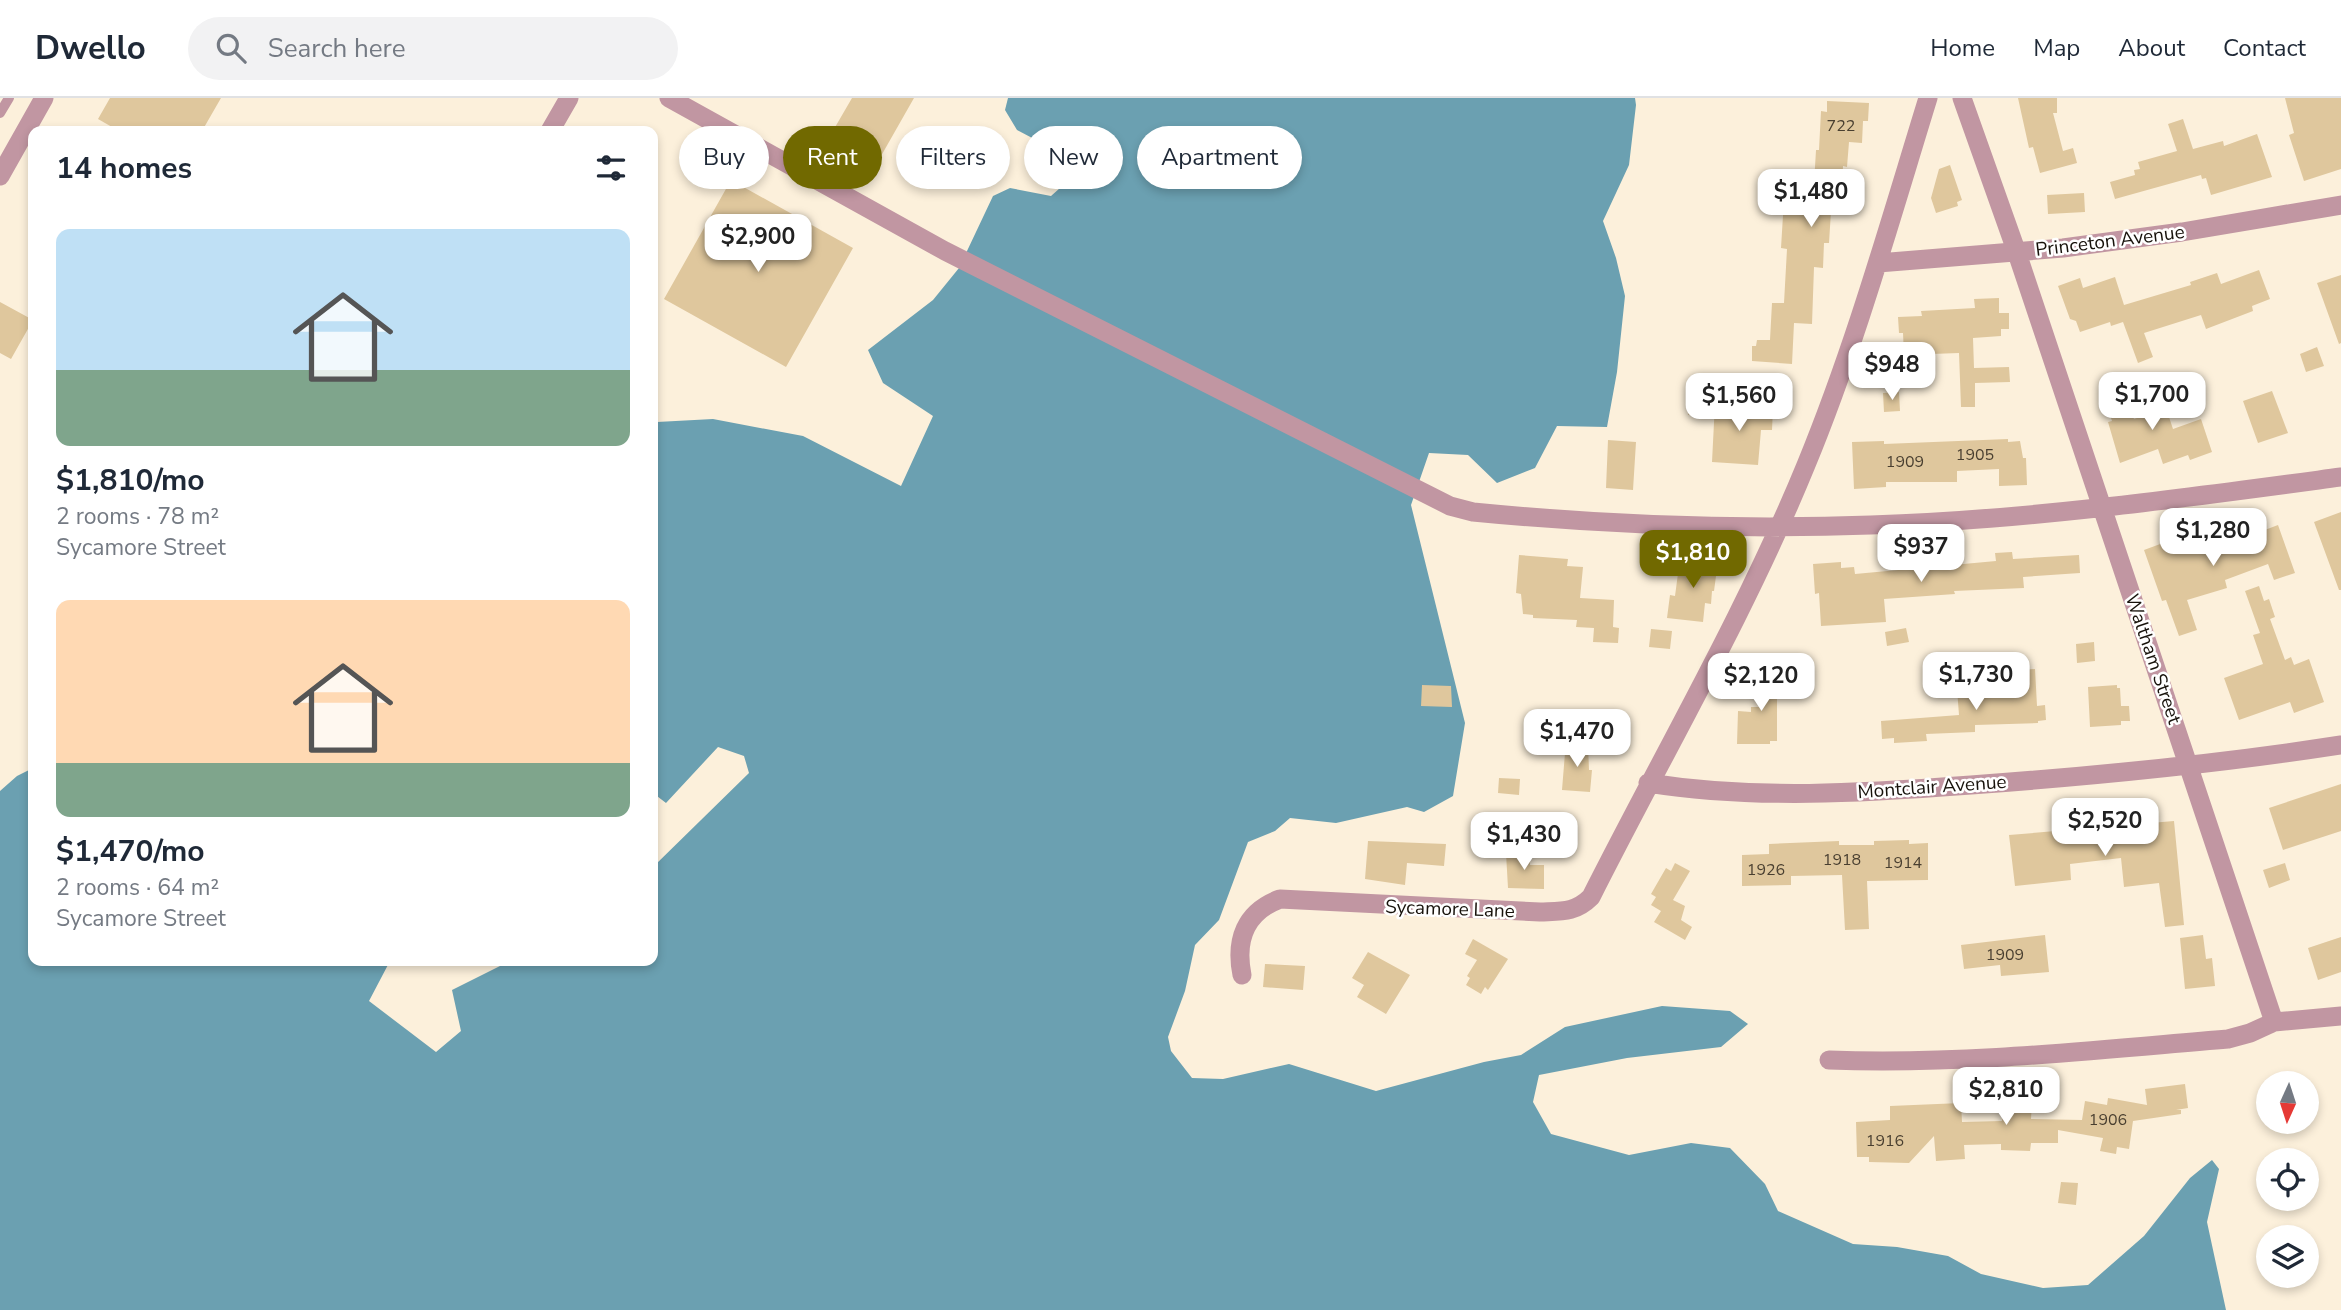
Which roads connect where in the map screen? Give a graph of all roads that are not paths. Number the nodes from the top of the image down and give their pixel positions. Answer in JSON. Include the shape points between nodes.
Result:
{"nodes":[{"id":1,"x":9,"y":98,"type":"edge"},
{"id":2,"x":44,"y":98,"type":"edge"},
{"id":3,"x":569,"y":98,"type":"edge"},
{"id":4,"x":669,"y":98,"type":"edge"},
{"id":5,"x":1928,"y":98,"type":"edge"},
{"id":6,"x":1962,"y":98,"type":"edge"},
{"id":7,"x":0,"y":113,"type":"edge"},
{"id":8,"x":28,"y":126,"type":"edge"},
{"id":9,"x":28,"y":126,"type":"edge"},
{"id":10,"x":553,"y":126,"type":"edge"},
{"id":11,"x":0,"y":176,"type":"edge"},
{"id":12,"x":2341,"y":205,"type":"edge"},
{"id":13,"x":2017,"y":253,"type":"junction"},
{"id":14,"x":1878,"y":262,"type":"junction"},
{"id":15,"x":2341,"y":477,"type":"edge"},
{"id":16,"x":2102,"y":508,"type":"junction"},
{"id":17,"x":1777,"y":527,"type":"junction"},
{"id":18,"x":2341,"y":745,"type":"edge"},
{"id":19,"x":2189,"y":767,"type":"junction"},
{"id":20,"x":1648,"y":783,"type":"junction"},
{"id":21,"x":1242,"y":975,"type":"dead end"},
{"id":22,"x":2341,"y":1016,"type":"edge"},
{"id":23,"x":2274,"y":1022,"type":"junction"},
{"id":24,"x":1829,"y":1060,"type":"dead end"}],
"edges":[{"from":1,"to":7,"type":"lane"},
{"from":2,"to":8,"type":"street"},
{"from":3,"to":10,"type":"street"},
{"from":4,"to":17,"type":"street","via":[[946,251],[1450,506],[1608,524]]},
{"from":5,"to":14,"type":"street","name":"Sycamore Lane"},
{"from":6,"to":13,"type":"street","name":"Waltham Street"},
{"from":9,"to":11,"type":"street"},
{"from":12,"to":13,"type":"street","name":"Princeton Avenue"},
{"from":13,"to":14,"type":"street","name":"Princeton Avenue"},
{"from":13,"to":16,"type":"street","name":"Waltham Street"},
{"from":14,"to":17,"type":"street","name":"Sycamore Lane","via":[[1845,362]]},
{"from":15,"to":16,"type":"street"},
{"from":16,"to":17,"type":"street","via":[[1872,525]]},
{"from":16,"to":19,"type":"street","name":"Waltham Street"},
{"from":17,"to":20,"type":"street","name":"Sycamore Lane","via":[[1695,701]]},
{"from":18,"to":19,"type":"street","name":"Montclair Avenue"},
{"from":19,"to":20,"type":"street","name":"Montclair Avenue","via":[[1800,795]]},
{"from":19,"to":23,"type":"street","name":"Waltham Street"},
{"from":20,"to":21,"type":"street","name":"Sycamore Lane","via":[[1591,897],[1582,906],[1552,912],[1288,899],[1256,912],[1241,936],[1238,956]]},
{"from":22,"to":23,"type":"street"},
{"from":23,"to":24,"type":"street","via":[[2228,1039],[2063,1053]]}]}
